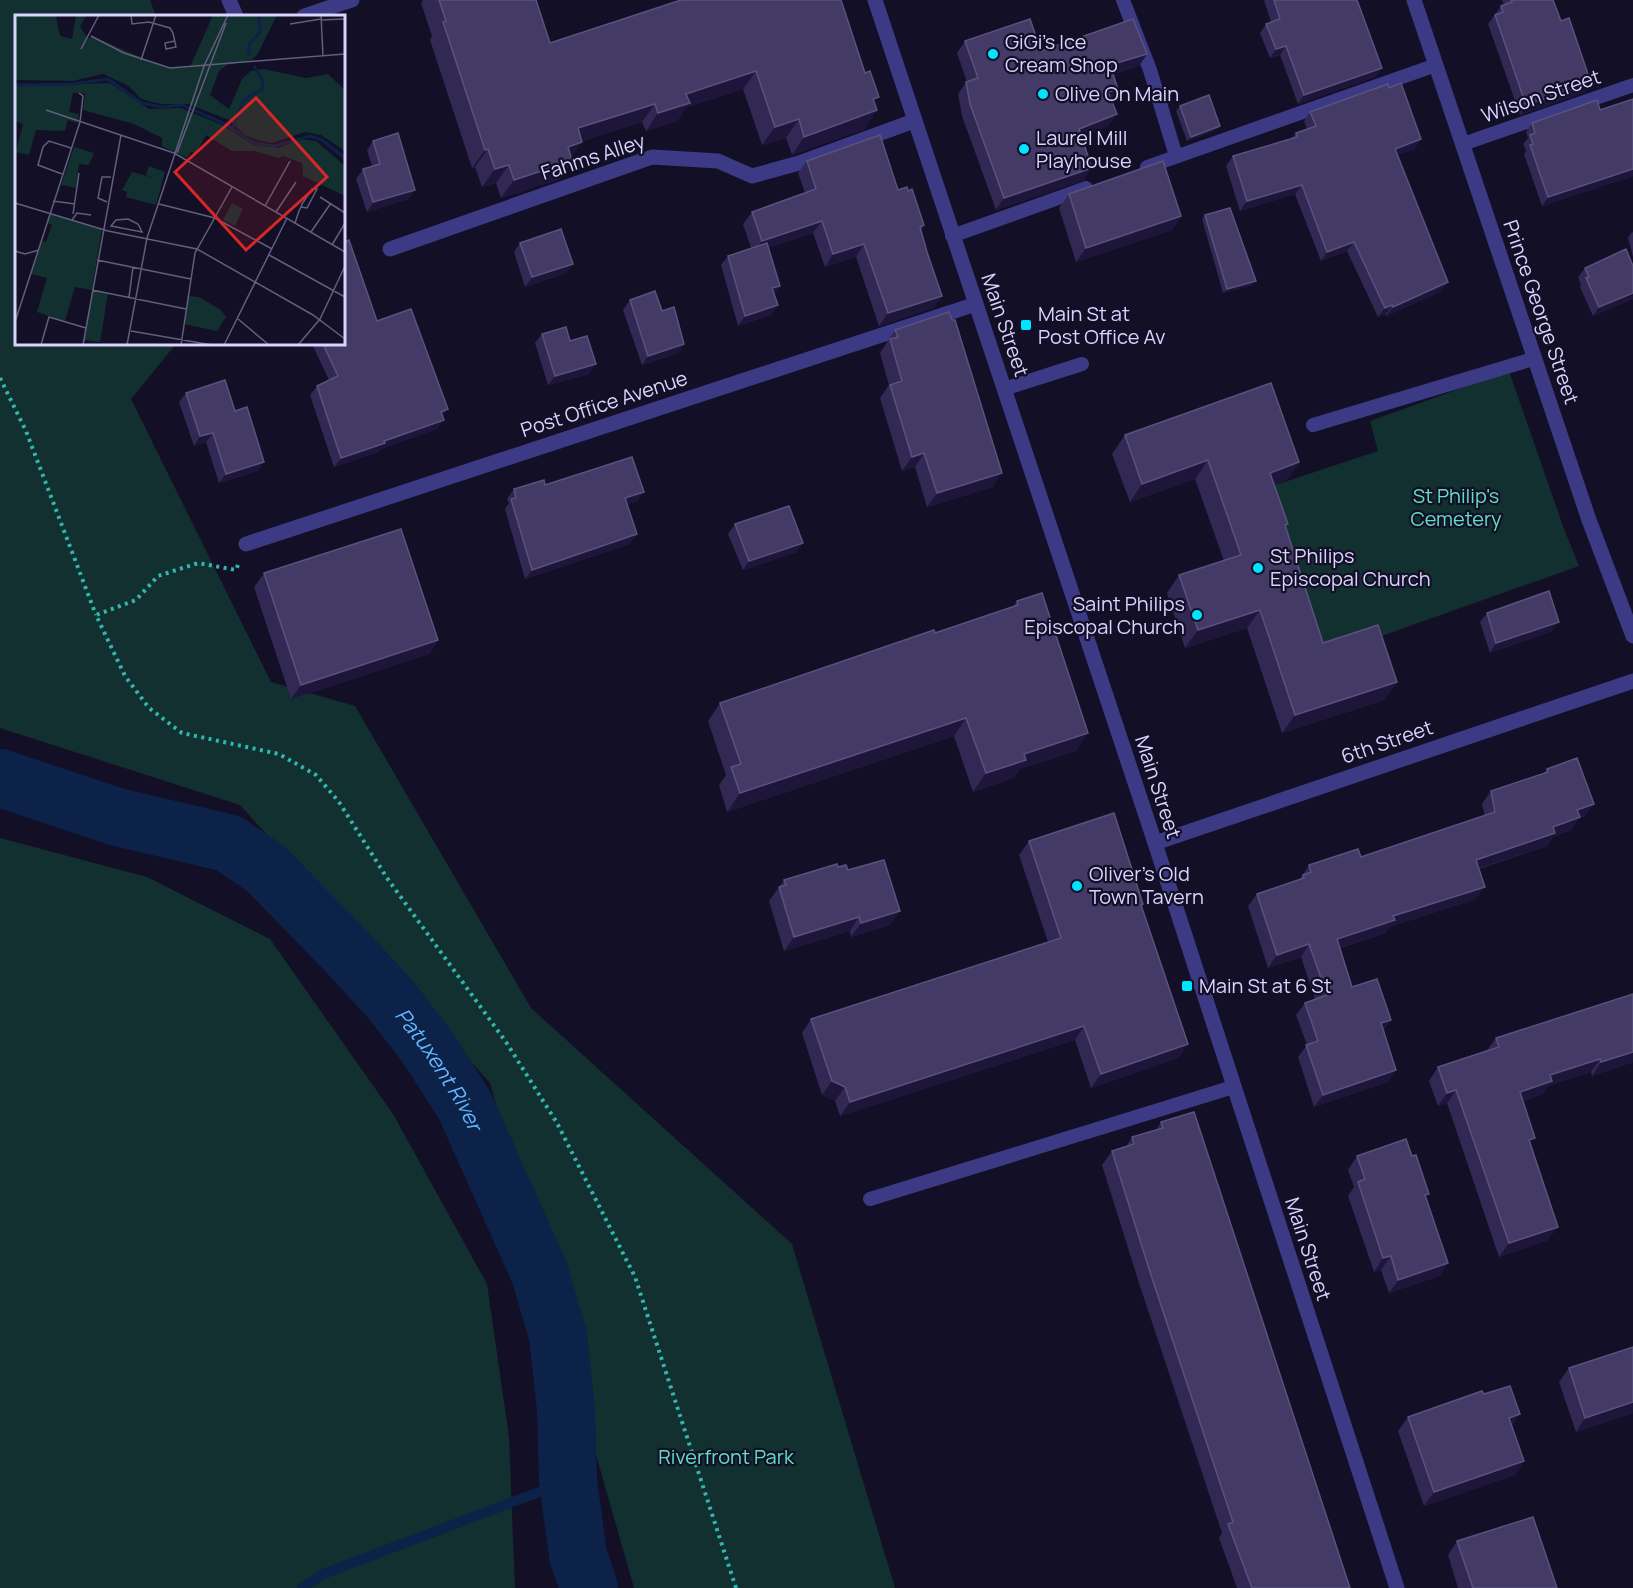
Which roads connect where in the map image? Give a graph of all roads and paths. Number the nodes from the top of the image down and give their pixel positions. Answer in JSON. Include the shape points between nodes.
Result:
{"nodes":[{"id":1,"x":230,"y":0,"type":"edge"},
{"id":2,"x":352,"y":0,"type":"edge"},
{"id":3,"x":875,"y":0,"type":"edge"},
{"id":4,"x":1123,"y":0,"type":"edge"},
{"id":5,"x":1414,"y":0,"type":"edge"},
{"id":6,"x":236,"y":15,"type":"edge"},
{"id":7,"x":307,"y":15,"type":"edge"},
{"id":8,"x":1436,"y":65,"type":"junction"},
{"id":9,"x":1633,"y":85,"type":"edge"},
{"id":10,"x":914,"y":121,"type":"junction"},
{"id":11,"x":1462,"y":144,"type":"junction"},
{"id":12,"x":1176,"y":156,"type":"junction"},
{"id":13,"x":1131,"y":172,"type":"edge"},
{"id":14,"x":1098,"y":184,"type":"edge"},
{"id":15,"x":952,"y":236,"type":"junction"},
{"id":16,"x":390,"y":249,"type":"dead end"},
{"id":17,"x":976,"y":304,"type":"junction"},
{"id":18,"x":1533,"y":359,"type":"junction"},
{"id":19,"x":1082,"y":364,"type":"dead end"},
{"id":20,"x":0,"y":378,"type":"edge"},
{"id":21,"x":1004,"y":389,"type":"junction"},
{"id":22,"x":1313,"y":425,"type":"dead end"},
{"id":23,"x":246,"y":544,"type":"dead end"},
{"id":24,"x":236,"y":570,"type":"dead end"},
{"id":25,"x":96,"y":615,"type":"junction"},
{"id":26,"x":1633,"y":636,"type":"edge"},
{"id":27,"x":1633,"y":681,"type":"edge"},
{"id":28,"x":1155,"y":843,"type":"junction"},
{"id":29,"x":1233,"y":1087,"type":"junction"},
{"id":30,"x":870,"y":1199,"type":"dead end"},
{"id":31,"x":736,"y":1588,"type":"edge"},
{"id":32,"x":1397,"y":1588,"type":"edge"}],
"edges":[{"from":1,"to":6,"type":"street"},
{"from":2,"to":7,"type":"street"},
{"from":3,"to":10,"type":"street","name":"Main Street"},
{"from":4,"to":12,"type":"lane","via":[[1150,70]]},
{"from":5,"to":8,"type":"street","name":"Prince George Street"},
{"from":8,"to":11,"type":"street","name":"Prince George Street"},
{"from":8,"to":12,"type":"lane"},
{"from":9,"to":11,"type":"lane","name":"Wilson Street"},
{"from":10,"to":15,"type":"street","name":"Main Street"},
{"from":10,"to":16,"type":"street","name":"Fahms Alley","via":[[752,176],[718,161],[652,157]]},
{"from":11,"to":18,"type":"street","name":"Prince George Street"},
{"from":12,"to":13,"type":"lane"},
{"from":14,"to":15,"type":"lane"},
{"from":15,"to":17,"type":"street","name":"Main Street"},
{"from":17,"to":21,"type":"street","name":"Main Street"},
{"from":17,"to":23,"type":"street","name":"Post Office Avenue"},
{"from":18,"to":22,"type":"lane"},
{"from":18,"to":26,"type":"street","name":"Prince George Street"},
{"from":19,"to":21,"type":"lane"},
{"from":20,"to":25,"type":"path","via":[[26,431]]},
{"from":21,"to":28,"type":"street","name":"Main Street"},
{"from":24,"to":25,"type":"path","via":[[198,563],[158,576],[136,600]]},
{"from":25,"to":31,"type":"path","via":[[131,684],[148,708],[182,733],[279,754],[316,775],[339,802],[387,878],[506,1042],[557,1123],[635,1277]]},
{"from":27,"to":28,"type":"street","name":"6th Street"},
{"from":28,"to":29,"type":"street","name":"Main Street"},
{"from":29,"to":30,"type":"lane"},
{"from":29,"to":32,"type":"street","name":"Main Street"}]}
